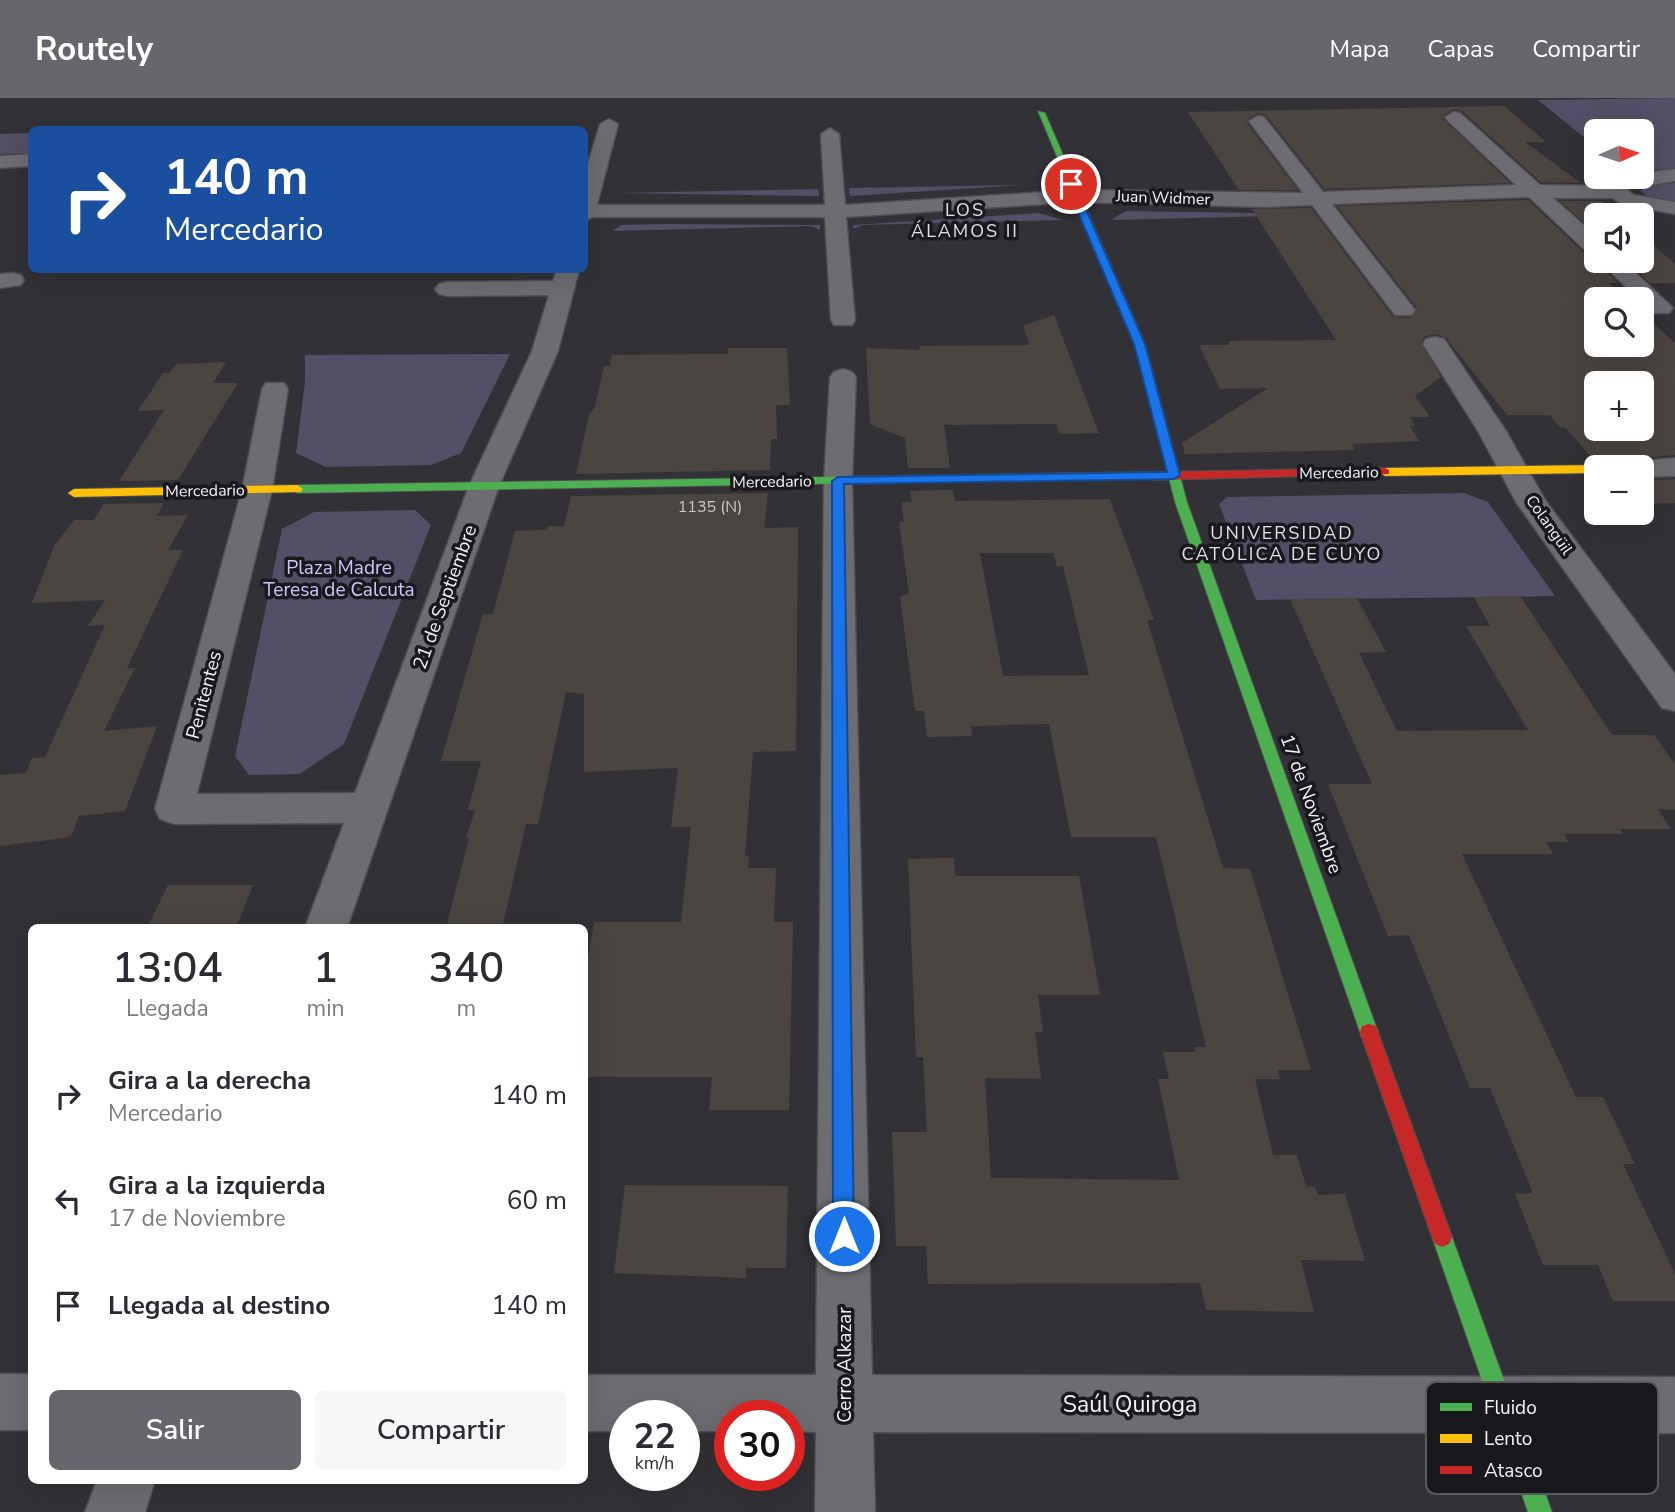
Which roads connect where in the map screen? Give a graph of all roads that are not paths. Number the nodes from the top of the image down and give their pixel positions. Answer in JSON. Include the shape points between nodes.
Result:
{"nodes":[{"id":1,"x":1041,"y":113,"type":"dead end"},
{"id":2,"x":1454,"y":117,"type":"dead end"},
{"id":3,"x":1258,"y":121,"type":"dead end"},
{"id":4,"x":608,"y":124,"type":"dead end"},
{"id":5,"x":830,"y":134,"type":"dead end"},
{"id":6,"x":28,"y":160,"type":"edge"},
{"id":7,"x":0,"y":162,"type":"edge"},
{"id":8,"x":1675,"y":175,"type":"edge"},
{"id":9,"x":1535,"y":191,"type":"junction"},
{"id":10,"x":1622,"y":191,"type":"junction"},
{"id":11,"x":1076,"y":196,"type":"junction"},
{"id":12,"x":1318,"y":199,"type":"junction"},
{"id":13,"x":588,"y":201,"type":"edge"},
{"id":14,"x":1675,"y":208,"type":"edge"},
{"id":15,"x":836,"y":211,"type":"junction"},
{"id":16,"x":588,"y":212,"type":"edge"},
{"id":17,"x":1584,"y":237,"type":"edge"},
{"id":18,"x":1623,"y":273,"type":"edge"},
{"id":19,"x":565,"y":279,"type":"edge"},
{"id":20,"x":447,"y":289,"type":"dead end"},
{"id":21,"x":1661,"y":308,"type":"dead end"},
{"id":22,"x":1403,"y":310,"type":"dead end"},
{"id":23,"x":843,"y":320,"type":"dead end"},
{"id":24,"x":1435,"y":344,"type":"dead end"},
{"id":25,"x":843,"y":377,"type":"dead end"},
{"id":26,"x":275,"y":390,"type":"dead end"},
{"id":27,"x":1675,"y":467,"type":"edge"},
{"id":28,"x":1654,"y":468,"type":"edge"},
{"id":29,"x":1584,"y":469,"type":"edge"},
{"id":30,"x":1513,"y":470,"type":"junction"},
{"id":31,"x":1174,"y":475,"type":"junction"},
{"id":32,"x":838,"y":481,"type":"junction"},
{"id":33,"x":484,"y":486,"type":"junction"},
{"id":34,"x":257,"y":490,"type":"junction"},
{"id":35,"x":74,"y":493,"type":"dead end"},
{"id":36,"x":1675,"y":699,"type":"edge"},
{"id":37,"x":369,"y":808,"type":"junction"},
{"id":38,"x":327,"y":924,"type":"edge"},
{"id":39,"x":1496,"y":1382,"type":"edge"},
{"id":40,"x":0,"y":1402,"type":"edge"},
{"id":41,"x":28,"y":1402,"type":"edge"},
{"id":42,"x":588,"y":1403,"type":"edge"},
{"id":43,"x":845,"y":1404,"type":"junction"},
{"id":44,"x":1426,"y":1405,"type":"edge"},
{"id":45,"x":125,"y":1484,"type":"edge"},
{"id":46,"x":1534,"y":1494,"type":"edge"},
{"id":47,"x":115,"y":1512,"type":"edge"},
{"id":48,"x":845,"y":1512,"type":"edge"},
{"id":49,"x":1540,"y":1512,"type":"edge"}],
"edges":[{"from":1,"to":11,"type":"street","name":"17 de Noviembre"},
{"from":2,"to":9,"type":"street"},
{"from":3,"to":12,"type":"street"},
{"from":4,"to":13,"type":"street"},
{"from":5,"to":15,"type":"street"},
{"from":6,"to":7,"type":"street"},
{"from":8,"to":10,"type":"street","name":"Juan Widmer"},
{"from":9,"to":10,"type":"street","name":"Juan Widmer"},
{"from":9,"to":12,"type":"street","name":"Juan Widmer"},
{"from":9,"to":17,"type":"street"},
{"from":10,"to":14,"type":"street","name":"Juan Widmer"},
{"from":11,"to":12,"type":"street","name":"Juan Widmer"},
{"from":11,"to":15,"type":"street","name":"Juan Widmer"},
{"from":11,"to":31,"type":"street","name":"17 de Noviembre","via":[[1140,344]]},
{"from":12,"to":22,"type":"street"},
{"from":15,"to":16,"type":"street","name":"Juan Widmer"},
{"from":15,"to":23,"type":"street"},
{"from":18,"to":21,"type":"street"},
{"from":19,"to":20,"type":"street"},
{"from":19,"to":33,"type":"street","name":"21 de Septiembre","via":[[545,351]]},
{"from":24,"to":30,"type":"street","name":"Colangüil"},
{"from":25,"to":32,"type":"street","name":"Cerro Alkazar"},
{"from":26,"to":34,"type":"street","name":"Penitentes"},
{"from":27,"to":28,"type":"street"},
{"from":29,"to":30,"type":"street","name":"Mercedario"},
{"from":30,"to":31,"type":"street","name":"Mercedario"},
{"from":30,"to":36,"type":"street","name":"Colangüil","via":[[1531,502]]},
{"from":31,"to":32,"type":"street","name":"Mercedario"},
{"from":31,"to":39,"type":"street","name":"17 de Noviembre"},
{"from":32,"to":33,"type":"street","name":"Mercedario"},
{"from":32,"to":43,"type":"street","name":"Cerro Alkazar"},
{"from":33,"to":34,"type":"street","name":"Mercedario"},
{"from":33,"to":37,"type":"street","name":"21 de Septiembre"},
{"from":34,"to":35,"type":"street","name":"Mercedario"},
{"from":34,"to":37,"type":"street","name":"Penitentes","via":[[174,809]]},
{"from":37,"to":38,"type":"street","name":"21 de Septiembre"},
{"from":40,"to":41,"type":"street"},
{"from":42,"to":43,"type":"street","name":"Saúl Quiroga"},
{"from":43,"to":44,"type":"street","name":"Saúl Quiroga"},
{"from":43,"to":48,"type":"street","name":"Cerro Alkazar"},
{"from":45,"to":47,"type":"street"},
{"from":46,"to":49,"type":"street","name":"17 de Noviembre"}]}
